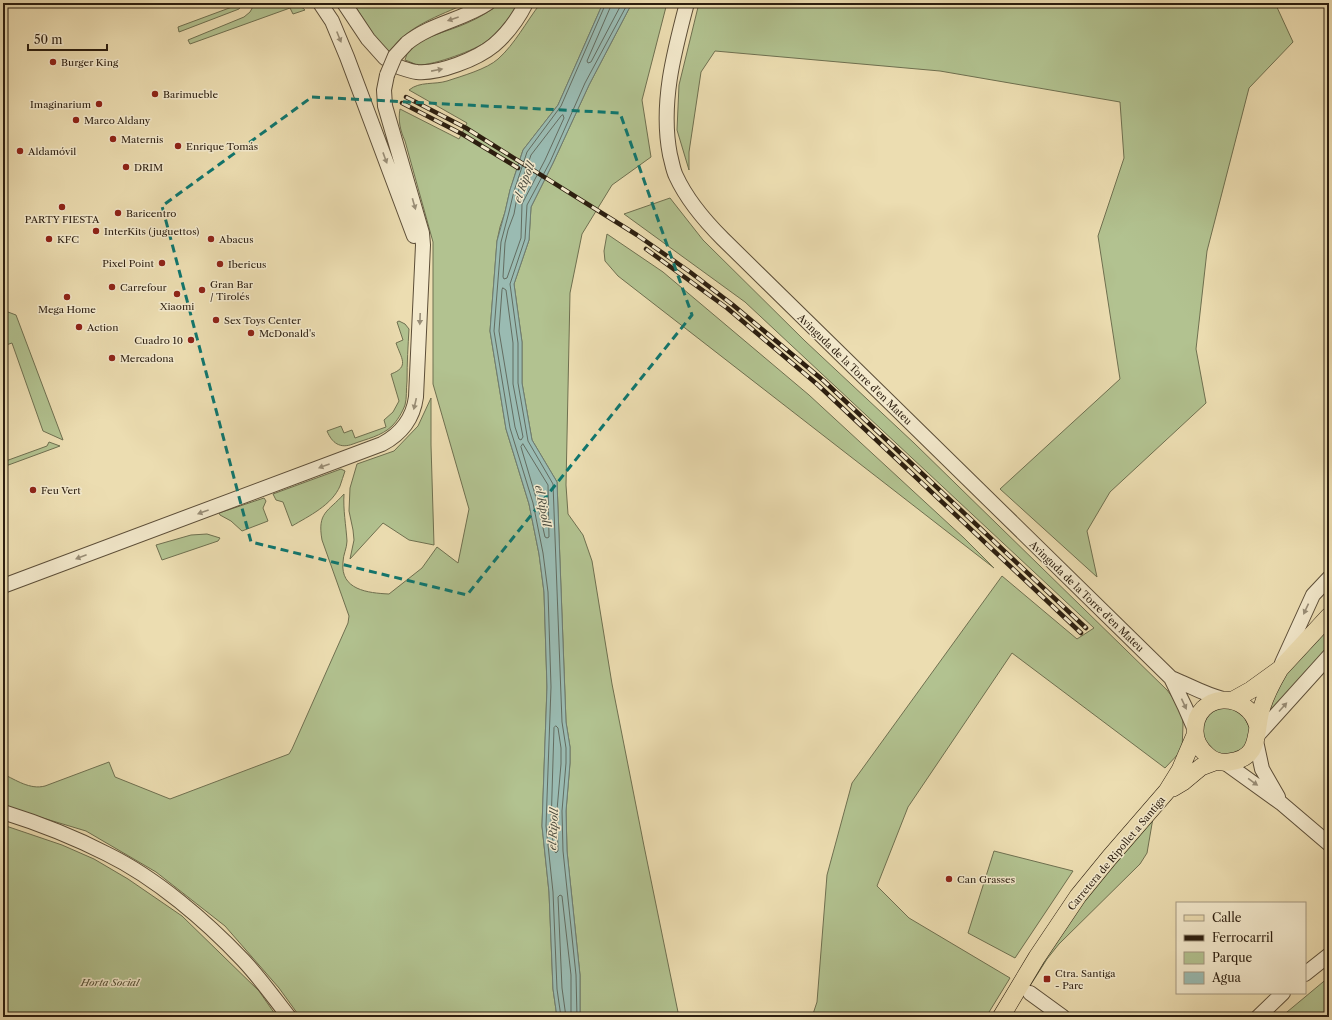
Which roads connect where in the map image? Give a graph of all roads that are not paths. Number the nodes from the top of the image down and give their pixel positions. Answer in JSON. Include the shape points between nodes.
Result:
{"nodes":[{"id":1,"x":320,"y":3,"type":"edge"},
{"id":2,"x":344,"y":3,"type":"edge"},
{"id":3,"x":488,"y":3,"type":"edge"},
{"id":4,"x":526,"y":3,"type":"edge"},
{"id":5,"x":687,"y":3,"type":"edge"},
{"id":6,"x":385,"y":58,"type":"dead end"},
{"id":7,"x":399,"y":67,"type":"dead end"},
{"id":8,"x":421,"y":280,"type":"junction"},
{"id":9,"x":1329,"y":578,"type":"edge"},
{"id":10,"x":3,"y":586,"type":"edge"},
{"id":11,"x":1329,"y":616,"type":"edge"},
{"id":12,"x":1329,"y":656,"type":"edge"},
{"id":13,"x":1280,"y":668,"type":"junction"},
{"id":14,"x":1171,"y":678,"type":"junction"},
{"id":15,"x":1228,"y":700,"type":"junction"},
{"id":16,"x":1195,"y":732,"type":"junction"},
{"id":17,"x":1257,"y":734,"type":"junction"},
{"id":18,"x":1221,"y":762,"type":"junction"},
{"id":19,"x":1167,"y":791,"type":"junction"},
{"id":20,"x":1281,"y":803,"type":"junction"},
{"id":21,"x":3,"y":812,"type":"edge"},
{"id":22,"x":1329,"y":844,"type":"edge"},
{"id":23,"x":1329,"y":955,"type":"edge"},
{"id":24,"x":1306,"y":973,"type":"edge"},
{"id":25,"x":1030,"y":993,"type":"dead end"},
{"id":26,"x":1282,"y":994,"type":"edge"},
{"id":27,"x":289,"y":1017,"type":"edge"},
{"id":28,"x":1001,"y":1017,"type":"edge"},
{"id":29,"x":1064,"y":1017,"type":"edge"},
{"id":30,"x":1258,"y":1017,"type":"edge"}],
"edges":[{"from":1,"to":8,"type":"street","one_way":true,"via":[[332,21],[347,57],[414,236]]},
{"from":2,"to":6,"type":"street","via":[[368,39]]},
{"from":3,"to":8,"type":"street","one_way":true,"bridge":true,"via":[[469,14],[424,32],[407,43],[395,56],[387,75],[384,90],[385,106],[422,233]]},
{"from":7,"to":4,"type":"street","one_way":true,"via":[[417,72],[438,70],[482,53],[503,36]]},
{"from":5,"to":14,"type":"street","name":"Avinguda de la Torre d'en Mateu","via":[[674,54],[666,124],[675,174],[686,196],[722,239]]},
{"from":8,"to":10,"type":"street","one_way":true,"via":[[415,405],[408,421],[389,440]]},
{"from":9,"to":13,"type":"street","one_way":true,"via":[[1313,595]]},
{"from":11,"to":13,"type":"main road"},
{"from":17,"to":12,"type":"street","one_way":true},
{"from":13,"to":15,"type":"main road","via":[[1250,690]]},
{"from":13,"to":17,"type":"main road","via":[[1260,711]]},
{"from":14,"to":15,"type":"street","name":"Avinguda de la Torre d'en Mateu","via":[[1207,695]]},
{"from":14,"to":16,"type":"street","name":"Avinguda de la Torre d'en Mateu","one_way":true},
{"from":15,"to":16,"type":"main road","via":[[1211,703],[1204,708],[1196,723]]},
{"from":15,"to":17,"type":"main road","via":[[1238,702],[1250,710]]},
{"from":16,"to":18,"type":"main road","via":[[1199,746],[1206,754]]},
{"from":16,"to":19,"type":"main road","via":[[1180,770]]},
{"from":17,"to":18,"type":"main road","via":[[1253,747],[1244,757]]},
{"from":17,"to":20,"type":"street","via":[[1262,769]]},
{"from":18,"to":19,"type":"main road","via":[[1201,767]]},
{"from":18,"to":20,"type":"street","one_way":true},
{"from":19,"to":28,"type":"main road","name":"Carretera de Ripollet a Santiga","via":[[1078,896]]},
{"from":20,"to":22,"type":"street"},
{"from":21,"to":27,"type":"street","via":[[108,854],[164,890],[211,928],[244,960]]},
{"from":23,"to":24,"type":"street"},
{"from":25,"to":29,"type":"street"},
{"from":26,"to":30,"type":"street"}]}
